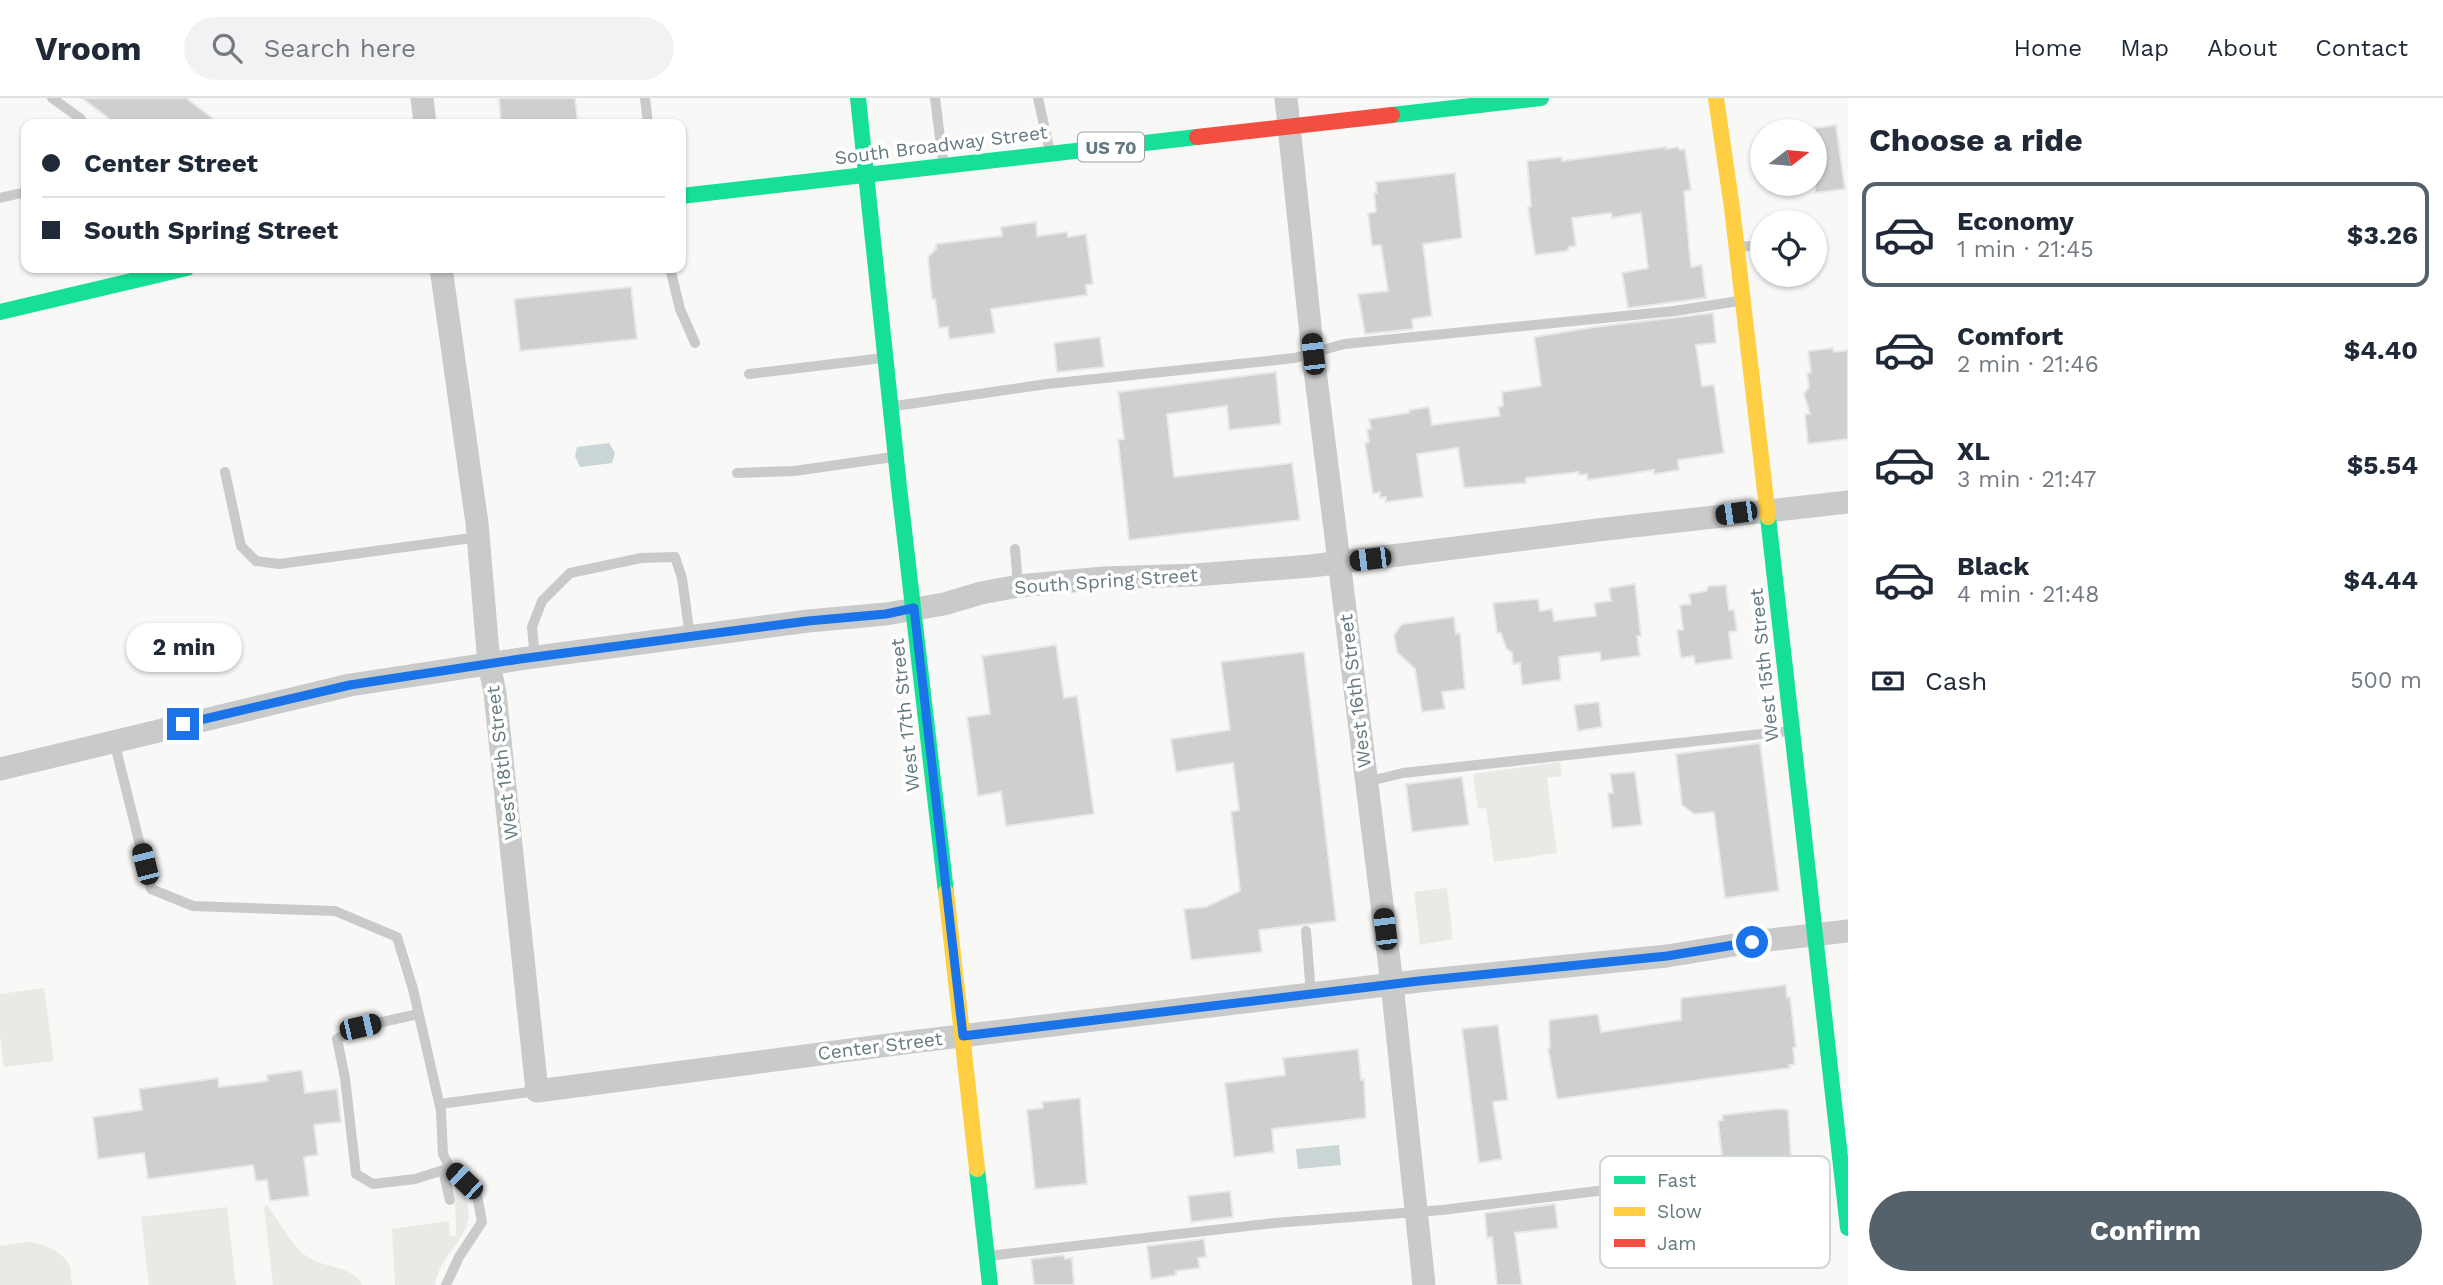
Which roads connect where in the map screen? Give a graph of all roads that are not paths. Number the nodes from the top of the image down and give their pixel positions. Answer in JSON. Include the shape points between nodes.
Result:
{"nodes":[{"id":1,"x":52,"y":98,"type":"edge"},
{"id":2,"x":422,"y":98,"type":"edge"},
{"id":3,"x":645,"y":98,"type":"edge"},
{"id":4,"x":858,"y":98,"type":"edge"},
{"id":5,"x":935,"y":98,"type":"edge"},
{"id":6,"x":1038,"y":98,"type":"edge"},
{"id":7,"x":1286,"y":98,"type":"edge"},
{"id":8,"x":1541,"y":98,"type":"edge"},
{"id":9,"x":1716,"y":98,"type":"edge"},
{"id":10,"x":81,"y":119,"type":"edge"},
{"id":11,"x":424,"y":119,"type":"edge"},
{"id":12,"x":647,"y":119,"type":"edge"},
{"id":13,"x":1289,"y":126,"type":"junction"},
{"id":14,"x":1051,"y":154,"type":"junction"},
{"id":15,"x":943,"y":166,"type":"junction"},
{"id":16,"x":867,"y":176,"type":"junction"},
{"id":17,"x":21,"y":193,"type":"edge"},
{"id":18,"x":686,"y":195,"type":"edge"},
{"id":19,"x":0,"y":198,"type":"edge"},
{"id":20,"x":1750,"y":246,"type":"edge"},
{"id":21,"x":1736,"y":247,"type":"junction"},
{"id":22,"x":166,"y":273,"type":"edge"},
{"id":23,"x":442,"y":273,"type":"edge"},
{"id":24,"x":671,"y":273,"type":"edge"},
{"id":25,"x":1742,"y":300,"type":"junction"},
{"id":26,"x":0,"y":312,"type":"edge"},
{"id":27,"x":695,"y":343,"type":"dead end"},
{"id":28,"x":1313,"y":354,"type":"junction"},
{"id":29,"x":886,"y":358,"type":"junction"},
{"id":30,"x":749,"y":374,"type":"dead end"},
{"id":31,"x":891,"y":407,"type":"junction"},
{"id":32,"x":896,"y":457,"type":"junction"},
{"id":33,"x":225,"y":472,"type":"dead end"},
{"id":34,"x":737,"y":473,"type":"dead end"},
{"id":35,"x":1848,"y":502,"type":"edge"},
{"id":36,"x":1767,"y":511,"type":"junction"},
{"id":37,"x":479,"y":537,"type":"junction"},
{"id":38,"x":1014,"y":549,"type":"dead end"},
{"id":39,"x":1340,"y":563,"type":"junction"},
{"id":40,"x":1018,"y":586,"type":"junction"},
{"id":41,"x":914,"y":608,"type":"junction"},
{"id":42,"x":691,"y":638,"type":"junction"},
{"id":43,"x":535,"y":658,"type":"junction"},
{"id":44,"x":489,"y":664,"type":"junction"},
{"id":45,"x":1792,"y":730,"type":"junction"},
{"id":46,"x":114,"y":741,"type":"junction"},
{"id":47,"x":0,"y":769,"type":"edge"},
{"id":48,"x":1366,"y":782,"type":"junction"},
{"id":49,"x":1848,"y":931,"type":"edge"},
{"id":50,"x":1306,"y":932,"type":"dead end"},
{"id":51,"x":1815,"y":935,"type":"junction"},
{"id":52,"x":1392,"y":984,"type":"junction"},
{"id":53,"x":1311,"y":994,"type":"junction"},
{"id":54,"x":418,"y":1014,"type":"junction"},
{"id":55,"x":963,"y":1036,"type":"junction"},
{"id":56,"x":537,"y":1091,"type":"junction"},
{"id":57,"x":440,"y":1104,"type":"junction"},
{"id":58,"x":1843,"y":1149,"type":"edge"},
{"id":59,"x":446,"y":1169,"type":"junction"},
{"id":60,"x":1600,"y":1191,"type":"edge"},
{"id":61,"x":450,"y":1199,"type":"dead end"},
{"id":62,"x":1416,"y":1211,"type":"junction"},
{"id":63,"x":1848,"y":1228,"type":"edge"},
{"id":64,"x":986,"y":1256,"type":"junction"},
{"id":65,"x":446,"y":1285,"type":"edge"},
{"id":66,"x":990,"y":1285,"type":"edge"},
{"id":67,"x":1424,"y":1285,"type":"edge"}],
"edges":[{"from":1,"to":10,"type":"lane"},
{"from":2,"to":11,"type":"street"},
{"from":3,"to":12,"type":"lane"},
{"from":4,"to":16,"type":"main road","name":"West 17th Street"},
{"from":5,"to":15,"type":"lane"},
{"from":6,"to":14,"type":"lane"},
{"from":7,"to":13,"type":"street","name":"West 16th Street"},
{"from":8,"to":13,"type":"main road","name":"South Broadway Street","number":"US 70","via":[[1400,110]]},
{"from":9,"to":21,"type":"main road","name":"West 15th Street"},
{"from":13,"to":14,"type":"main road","name":"South Broadway Street","number":"US 70"},
{"from":13,"to":28,"type":"street","name":"West 16th Street"},
{"from":14,"to":15,"type":"main road","name":"South Broadway Street","number":"US 70"},
{"from":15,"to":16,"type":"main road","name":"South Broadway Street","number":"US 70"},
{"from":16,"to":18,"type":"main road","name":"South Broadway Street","number":"US 70"},
{"from":16,"to":29,"type":"main road","name":"West 17th Street"},
{"from":17,"to":19,"type":"lane"},
{"from":20,"to":21,"type":"lane"},
{"from":21,"to":25,"type":"main road","name":"West 15th Street"},
{"from":22,"to":26,"type":"main road"},
{"from":23,"to":37,"type":"street","name":"West 18th Street"},
{"from":24,"to":27,"type":"lane"},
{"from":25,"to":28,"type":"lane","via":[[1344,344]]},
{"from":25,"to":36,"type":"main road","name":"West 15th Street"},
{"from":28,"to":31,"type":"lane"},
{"from":28,"to":39,"type":"street","name":"West 16th Street"},
{"from":29,"to":30,"type":"lane"},
{"from":29,"to":31,"type":"main road","name":"West 17th Street"},
{"from":31,"to":32,"type":"main road","name":"West 17th Street"},
{"from":32,"to":34,"type":"lane","via":[[793,471]]},
{"from":32,"to":41,"type":"main road","name":"West 17th Street"},
{"from":33,"to":37,"type":"lane","via":[[242,546],[257,561],[279,564]]},
{"from":35,"to":36,"type":"street","name":"South Spring Street"},
{"from":36,"to":39,"type":"street","name":"South Spring Street"},
{"from":36,"to":45,"type":"main road","name":"West 15th Street"},
{"from":37,"to":44,"type":"street","name":"West 18th Street"},
{"from":38,"to":40,"type":"lane"},
{"from":39,"to":40,"type":"street","name":"South Spring Street"},
{"from":39,"to":48,"type":"street","name":"West 16th Street"},
{"from":40,"to":41,"type":"street","name":"South Spring Street"},
{"from":41,"to":42,"type":"street","name":"South Spring Street"},
{"from":41,"to":55,"type":"main road","name":"West 17th Street"},
{"from":42,"to":43,"type":"street","name":"South Spring Street"},
{"from":42,"to":43,"type":"lane","via":[[675,557],[640,558],[570,573],[542,601],[532,627]]},
{"from":43,"to":44,"type":"street","name":"South Spring Street"},
{"from":44,"to":46,"type":"street","name":"South Spring Street","via":[[350,685]]},
{"from":44,"to":56,"type":"street","name":"West 18th Street"},
{"from":45,"to":48,"type":"lane","via":[[1403,773]]},
{"from":45,"to":51,"type":"main road","name":"West 15th Street"},
{"from":46,"to":47,"type":"street","name":"South Spring Street"},
{"from":46,"to":54,"type":"lane","via":[[151,889],[193,906],[335,911],[397,937]]},
{"from":48,"to":52,"type":"street","name":"West 16th Street"},
{"from":49,"to":51,"type":"street","name":"Center Street"},
{"from":50,"to":53,"type":"lane"},
{"from":51,"to":52,"type":"street","name":"Center Street","via":[[1667,956]]},
{"from":51,"to":58,"type":"main road","name":"West 15th Street"},
{"from":52,"to":53,"type":"street","name":"Center Street"},
{"from":52,"to":62,"type":"street","name":"West 16th Street"},
{"from":53,"to":55,"type":"street","name":"Center Street"},
{"from":54,"to":57,"type":"lane"},
{"from":54,"to":59,"type":"lane","via":[[360,1027],[337,1039],[356,1174],[373,1184],[415,1179]]},
{"from":55,"to":56,"type":"street","name":"Center Street"},
{"from":55,"to":64,"type":"main road","name":"West 17th Street"},
{"from":56,"to":57,"type":"lane"},
{"from":57,"to":59,"type":"lane"},
{"from":58,"to":63,"type":"main road","name":"West 15th Street"},
{"from":59,"to":61,"type":"lane"},
{"from":59,"to":65,"type":"lane","via":[[477,1195],[481,1222]]},
{"from":60,"to":62,"type":"lane"},
{"from":62,"to":64,"type":"lane"},
{"from":62,"to":67,"type":"street","name":"West 16th Street"},
{"from":64,"to":66,"type":"main road","name":"West 17th Street"}]}
